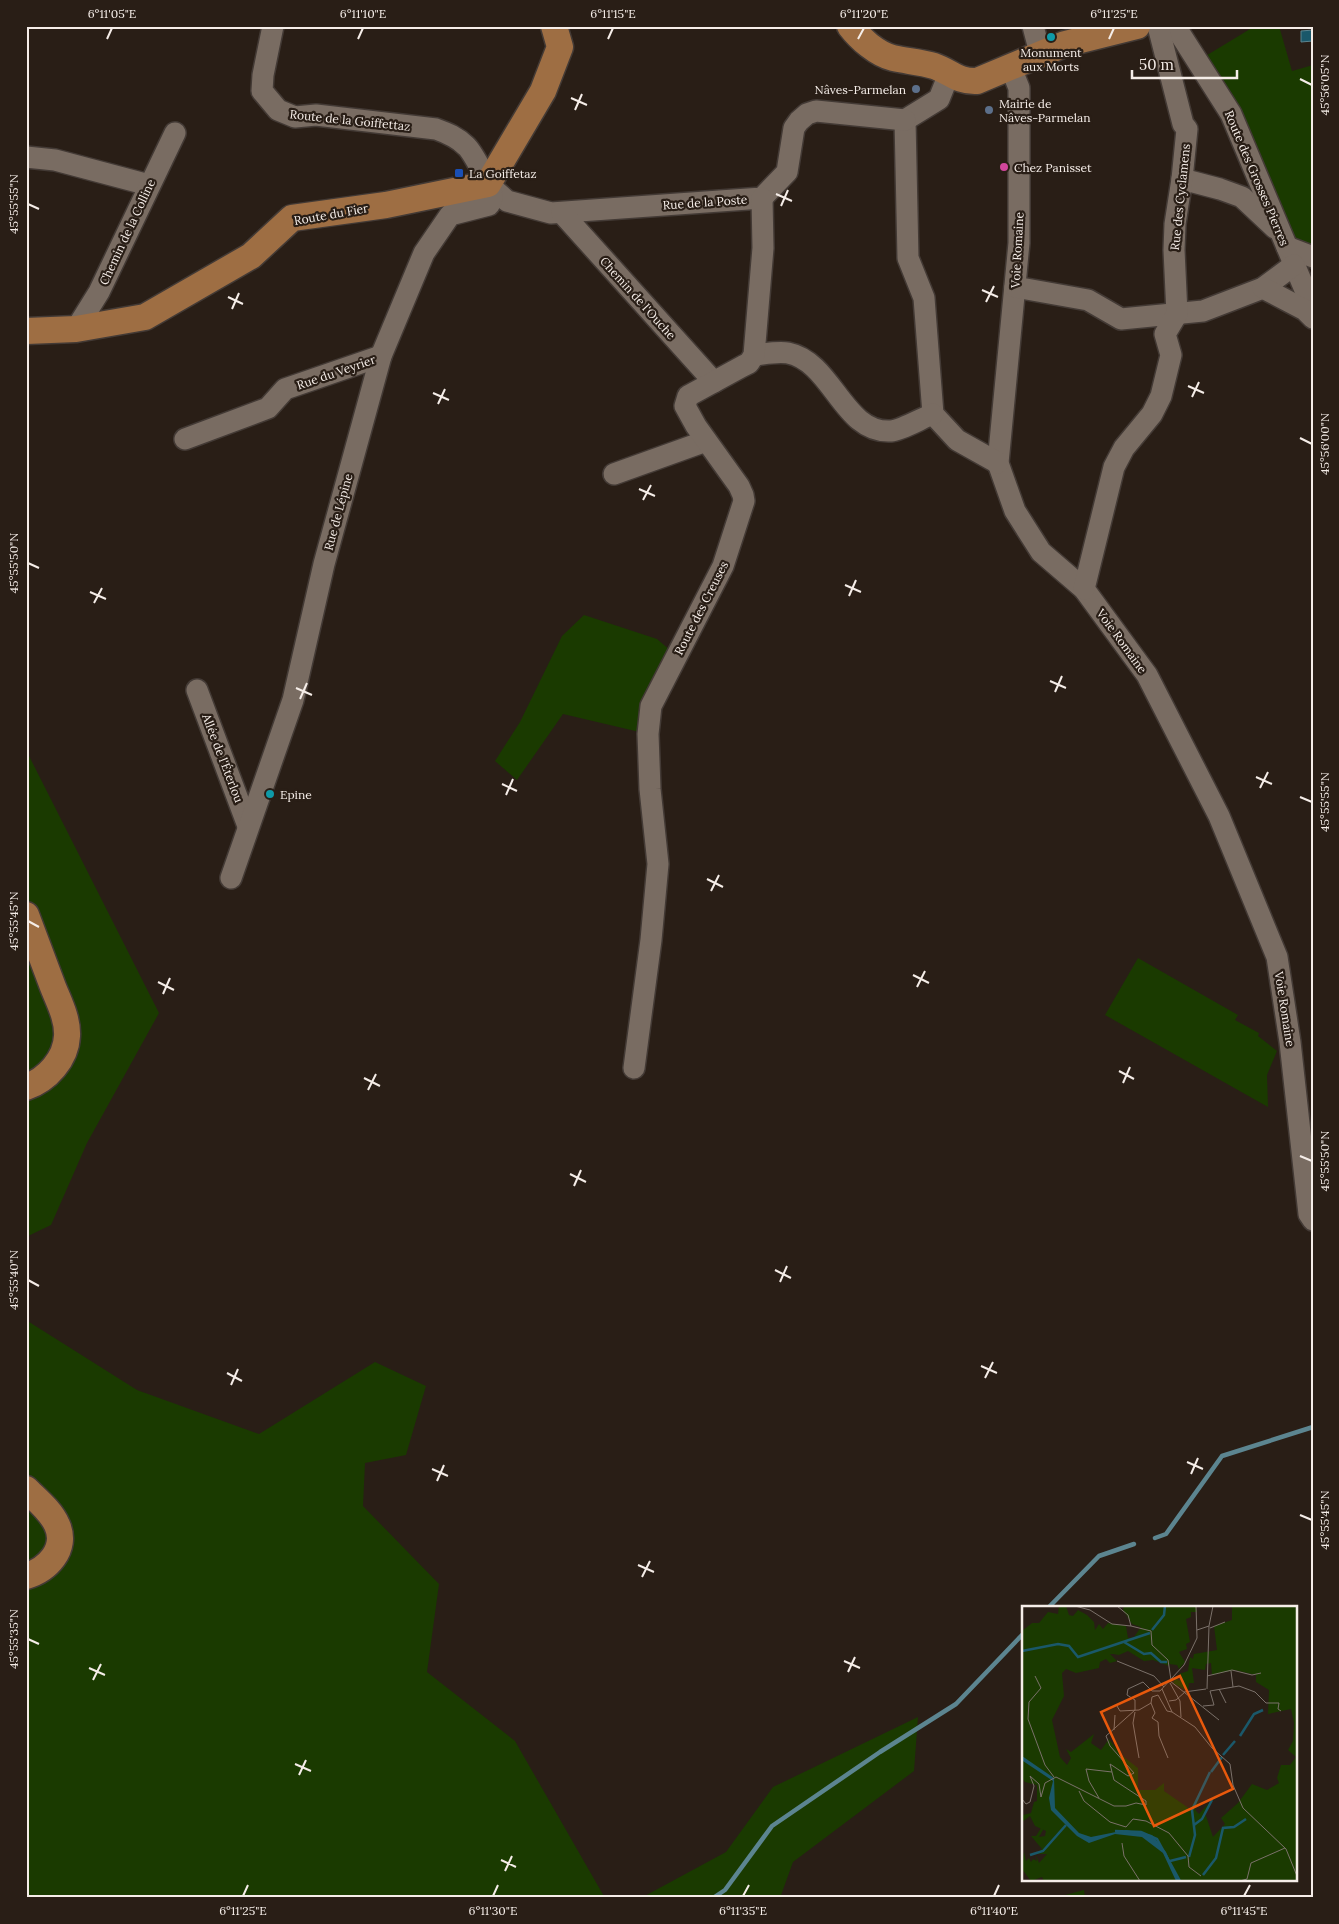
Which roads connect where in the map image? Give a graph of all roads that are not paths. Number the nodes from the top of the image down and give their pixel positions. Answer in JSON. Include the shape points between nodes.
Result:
{"nodes":[{"id":1,"x":273,"y":26,"type":"edge"},
{"id":2,"x":554,"y":26,"type":"edge"},
{"id":3,"x":850,"y":26,"type":"edge"},
{"id":4,"x":1033,"y":26,"type":"edge"},
{"id":5,"x":1137,"y":26,"type":"edge"},
{"id":6,"x":1158,"y":26,"type":"edge"},
{"id":7,"x":1175,"y":26,"type":"edge"},
{"id":8,"x":1040,"y":53,"type":"junction"},
{"id":9,"x":1011,"y":68,"type":"junction"},
{"id":10,"x":949,"y":74,"type":"junction"},
{"id":11,"x":905,"y":120,"type":"junction"},
{"id":12,"x":175,"y":133,"type":"dead end"},
{"id":13,"x":26,"y":157,"type":"edge"},
{"id":14,"x":1182,"y":179,"type":"junction"},
{"id":15,"x":488,"y":184,"type":"junction"},
{"id":16,"x":149,"y":185,"type":"junction"},
{"id":17,"x":762,"y":198,"type":"junction"},
{"id":18,"x":562,"y":213,"type":"junction"},
{"id":19,"x":1294,"y":251,"type":"edge"},
{"id":20,"x":1015,"y":287,"type":"junction"},
{"id":21,"x":1263,"y":288,"type":"junction"},
{"id":22,"x":1313,"y":309,"type":"edge"},
{"id":23,"x":1177,"y":314,"type":"junction"},
{"id":24,"x":1313,"y":318,"type":"edge"},
{"id":25,"x":76,"y":329,"type":"junction"},
{"id":26,"x":26,"y":331,"type":"edge"},
{"id":27,"x":754,"y":355,"type":"junction"},
{"id":28,"x":381,"y":356,"type":"junction"},
{"id":29,"x":714,"y":382,"type":"junction"},
{"id":30,"x":933,"y":414,"type":"junction"},
{"id":31,"x":185,"y":439,"type":"dead end"},
{"id":32,"x":706,"y":441,"type":"junction"},
{"id":33,"x":998,"y":463,"type":"junction"},
{"id":34,"x":614,"y":474,"type":"dead end"},
{"id":35,"x":1084,"y":589,"type":"junction"},
{"id":36,"x":197,"y":690,"type":"dead end"},
{"id":37,"x":248,"y":826,"type":"junction"},
{"id":38,"x":231,"y":878,"type":"dead end"},
{"id":39,"x":26,"y":915,"type":"edge"},
{"id":40,"x":634,"y":1068,"type":"dead end"},
{"id":41,"x":26,"y":1087,"type":"edge"},
{"id":42,"x":1313,"y":1220,"type":"edge"},
{"id":43,"x":26,"y":1489,"type":"edge"},
{"id":44,"x":26,"y":1576,"type":"edge"}],
"edges":[{"from":1,"to":15,"type":"street","name":"Route de la Goiffettaz","via":[[262,91],[278,110],[295,116],[316,115],[436,129],[455,136],[468,147]]},
{"from":2,"to":15,"type":"main road","via":[[560,47],[543,91]]},
{"from":3,"to":10,"type":"main road","via":[[874,49],[890,58],[936,67]]},
{"from":4,"to":8,"type":"street"},
{"from":5,"to":8,"type":"main road"},
{"from":6,"to":14,"type":"street","name":"Rue des Cyclamens","via":[[1183,124],[1188,130]]},
{"from":7,"to":19,"type":"street","name":"Route des Grosses Pierres","via":[[1231,114]]},
{"from":8,"to":9,"type":"main road"},
{"from":9,"to":10,"type":"main road","via":[[977,81]]},
{"from":9,"to":20,"type":"street","name":"Voie Romaine","via":[[1019,88],[1019,244]]},
{"from":10,"to":11,"type":"street","via":[[939,99]]},
{"from":11,"to":17,"type":"street","name":"Rue de la Poste","via":[[816,111],[807,114],[794,128],[787,172]]},
{"from":11,"to":30,"type":"street","via":[[908,258],[924,298]]},
{"from":12,"to":16,"type":"street","name":"Chemin de la Colline"},
{"from":13,"to":16,"type":"street","via":[[55,160]]},
{"from":14,"to":19,"type":"street","via":[[1242,197]]},
{"from":14,"to":23,"type":"street","name":"Rue des Cyclamens","via":[[1174,250]]},
{"from":15,"to":18,"type":"street","name":"Rue de la Poste","via":[[507,201]]},
{"from":15,"to":25,"type":"main road","name":"Route du Fier","via":[[386,205],[292,218],[251,256],[144,317]]},
{"from":15,"to":28,"type":"street","name":"Rue de Lépine","via":[[492,194],[489,205],[450,215],[424,253]]},
{"from":16,"to":25,"type":"street","name":"Chemin de la Colline","via":[[99,292]]},
{"from":17,"to":18,"type":"street","name":"Rue de la Poste"},
{"from":17,"to":27,"type":"street","via":[[763,248]]},
{"from":18,"to":29,"type":"street","name":"Chemin de l'Ouche"},
{"from":19,"to":21,"type":"street"},
{"from":19,"to":22,"type":"street","name":"Route des Grosses Pierres"},
{"from":20,"to":23,"type":"street","via":[[1088,300],[1121,319]]},
{"from":20,"to":33,"type":"street","name":"Voie Romaine"},
{"from":21,"to":23,"type":"street","via":[[1203,311]]},
{"from":21,"to":24,"type":"street","via":[[1305,310]]},
{"from":23,"to":35,"type":"street","via":[[1165,334],[1172,355],[1161,396],[1114,467]]},
{"from":25,"to":26,"type":"main road","name":"Route du Fier"},
{"from":27,"to":29,"type":"street","name":"Route des Creuses","via":[[749,363]]},
{"from":27,"to":30,"type":"street","via":[[786,353],[810,364],[853,415],[873,428],[893,431]]},
{"from":28,"to":31,"type":"street","name":"Rue du Veyrier","via":[[285,389],[268,408]]},
{"from":28,"to":37,"type":"street","name":"Rue de Lépine","via":[[324,564],[293,700]]},
{"from":29,"to":32,"type":"street","name":"Route des Creuses","via":[[688,396],[685,406]]},
{"from":30,"to":33,"type":"street","via":[[957,440]]},
{"from":32,"to":34,"type":"street"},
{"from":32,"to":40,"type":"street","name":"Route des Creuses","via":[[739,486],[744,501],[723,566],[651,706],[648,734],[650,789],[658,864]]},
{"from":33,"to":35,"type":"street","name":"Voie Romaine","via":[[1015,511],[1041,552]]},
{"from":35,"to":42,"type":"street","name":"Voie Romaine","via":[[1147,675],[1219,816],[1277,956],[1309,1214]]},
{"from":36,"to":37,"type":"street","name":"Allée de l'Éterlou"},
{"from":37,"to":38,"type":"street","name":"Rue de Lépine"},
{"from":39,"to":41,"type":"main road","via":[[64,1016],[67,1036],[63,1055],[50,1072],[38,1083]]},
{"from":43,"to":44,"type":"main road","via":[[51,1514],[58,1526],[60,1541],[56,1554],[46,1567]]}]}
